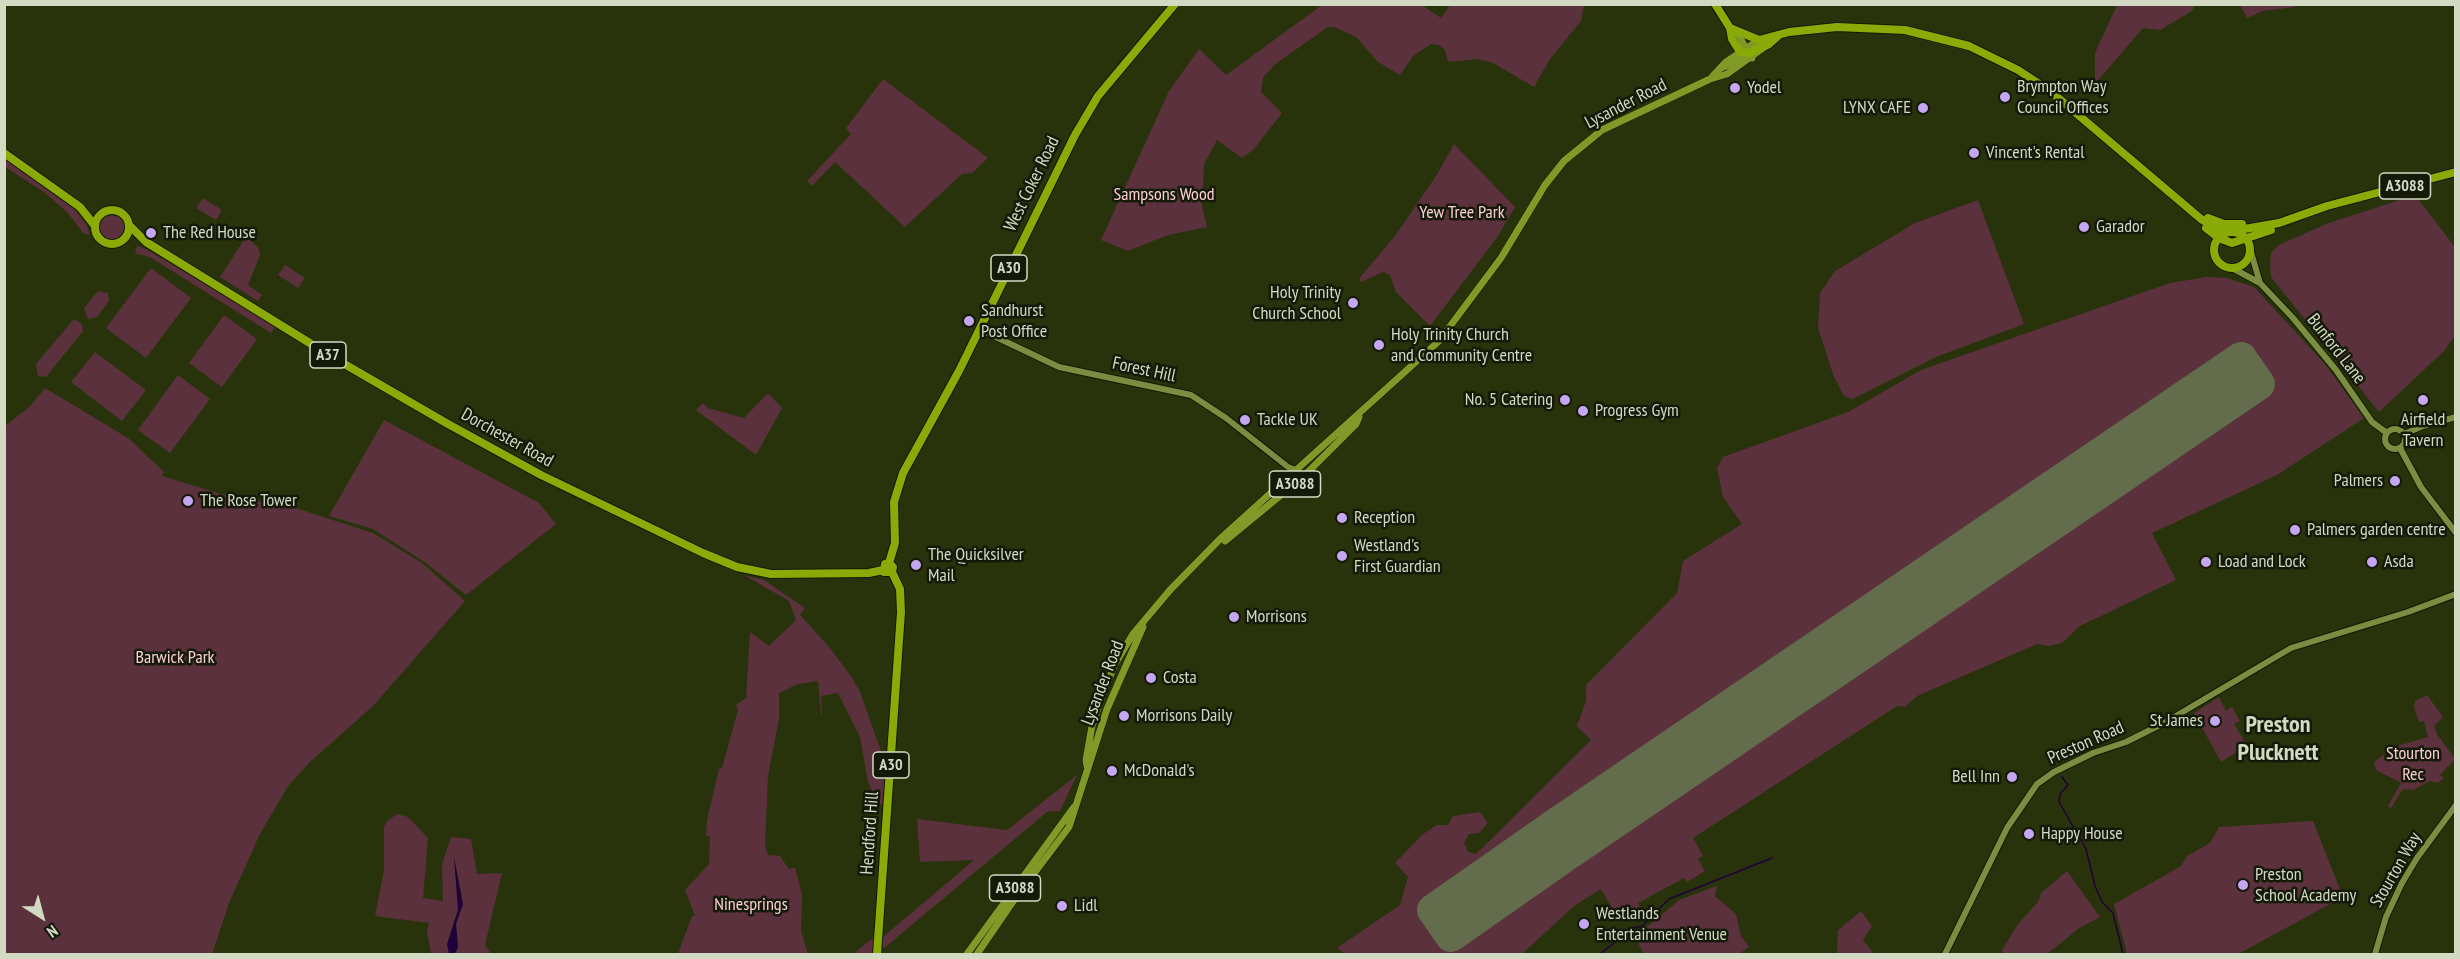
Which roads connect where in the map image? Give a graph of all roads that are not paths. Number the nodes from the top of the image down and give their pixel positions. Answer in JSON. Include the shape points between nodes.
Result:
{"nodes":[{"id":1,"x":1175,"y":4,"type":"edge"},
{"id":2,"x":1715,"y":4,"type":"edge"},
{"id":3,"x":1737,"y":32,"type":"junction"},
{"id":4,"x":1779,"y":35,"type":"junction"},
{"id":5,"x":1758,"y":40,"type":"junction"},
{"id":6,"x":1747,"y":53,"type":"junction"},
{"id":7,"x":1721,"y":68,"type":"junction"},
{"id":8,"x":1710,"y":79,"type":"junction"},
{"id":9,"x":4,"y":153,"type":"edge"},
{"id":10,"x":2456,"y":172,"type":"edge"},
{"id":11,"x":80,"y":207,"type":"junction"},
{"id":12,"x":2192,"y":210,"type":"junction"},
{"id":13,"x":102,"y":213,"type":"junction"},
{"id":14,"x":2201,"y":219,"type":"junction"},
{"id":15,"x":2292,"y":219,"type":"junction"},
{"id":16,"x":2278,"y":224,"type":"junction"},
{"id":17,"x":129,"y":225,"type":"junction"},
{"id":18,"x":95,"y":226,"type":"junction"},
{"id":19,"x":2206,"y":228,"type":"junction"},
{"id":20,"x":2271,"y":230,"type":"junction"},
{"id":21,"x":2232,"y":231,"type":"junction"},
{"id":22,"x":2219,"y":238,"type":"junction"},
{"id":23,"x":124,"y":239,"type":"junction"},
{"id":24,"x":2247,"y":240,"type":"junction"},
{"id":25,"x":146,"y":242,"type":"junction"},
{"id":26,"x":2213,"y":251,"type":"junction"},
{"id":27,"x":2251,"y":251,"type":"junction"},
{"id":28,"x":2232,"y":268,"type":"junction"},
{"id":29,"x":2260,"y":283,"type":"junction"},
{"id":30,"x":979,"y":329,"type":"junction"},
{"id":31,"x":1360,"y":415,"type":"junction"},
{"id":32,"x":2456,"y":417,"type":"edge"},
{"id":33,"x":2387,"y":433,"type":"junction"},
{"id":34,"x":2404,"y":434,"type":"junction"},
{"id":35,"x":2400,"y":448,"type":"junction"},
{"id":36,"x":1295,"y":473,"type":"junction"},
{"id":37,"x":2456,"y":533,"type":"edge"},
{"id":38,"x":1219,"y":543,"type":"junction"},
{"id":39,"x":888,"y":569,"type":"junction"},
{"id":40,"x":2456,"y":594,"type":"edge"},
{"id":41,"x":2456,"y":805,"type":"edge"},
{"id":42,"x":1066,"y":825,"type":"junction"},
{"id":43,"x":877,"y":954,"type":"edge"},
{"id":44,"x":967,"y":954,"type":"edge"},
{"id":45,"x":977,"y":954,"type":"edge"},
{"id":46,"x":1945,"y":954,"type":"edge"},
{"id":47,"x":2375,"y":954,"type":"edge"}],
"edges":[{"from":1,"to":30,"type":"highway","name":"West Coker Road","number":"A30","via":[[1087,112]]},
{"from":2,"to":3,"type":"highway"},
{"from":3,"to":5,"type":"highway"},
{"from":3,"to":6,"type":"highway"},
{"from":4,"to":5,"type":"highway"},
{"from":4,"to":6,"type":"highway"},
{"from":4,"to":12,"type":"highway","via":[[1837,27],[1905,30],[1989,54],[2050,91]]},
{"from":5,"to":6,"type":"main road"},
{"from":6,"to":7,"type":"main road","name":"Lysander Road"},
{"from":6,"to":7,"type":"main road","name":"Lysander Road"},
{"from":6,"to":8,"type":"main road","name":"Lysander Road","number":"A3088","via":[[1736,68]]},
{"from":7,"to":8,"type":"main road","name":"Lysander Road"},
{"from":8,"to":31,"type":"main road","name":"Lysander Road","number":"A3088","via":[[1602,130],[1564,161],[1545,185],[1502,258],[1444,335]]},
{"from":9,"to":11,"type":"highway"},
{"from":10,"to":15,"type":"highway","number":"A3088"},
{"from":11,"to":13,"type":"highway"},
{"from":11,"to":18,"type":"highway"},
{"from":12,"to":14,"type":"highway"},
{"from":12,"to":15,"type":"highway","via":[[2214,221],[2235,225]]},
{"from":13,"to":17,"type":"highway","via":[[117,211]]},
{"from":13,"to":18,"type":"highway"},
{"from":14,"to":19,"type":"highway"},
{"from":14,"to":21,"type":"highway"},
{"from":15,"to":16,"type":"highway","number":"A3088"},
{"from":16,"to":20,"type":"highway","number":"A3088"},
{"from":16,"to":21,"type":"highway","number":"A3088"},
{"from":17,"to":23,"type":"highway"},
{"from":17,"to":25,"type":"highway","name":"Dorchester Road","number":"A37"},
{"from":18,"to":23,"type":"highway","via":[[105,243]]},
{"from":19,"to":22,"type":"highway"},
{"from":19,"to":26,"type":"highway"},
{"from":20,"to":24,"type":"highway","number":"A3088"},
{"from":20,"to":27,"type":"highway","number":"A3088"},
{"from":21,"to":22,"type":"highway"},
{"from":21,"to":24,"type":"highway"},
{"from":22,"to":24,"type":"highway","number":"A3088","via":[[2232,243]]},
{"from":22,"to":26,"type":"highway"},
{"from":23,"to":25,"type":"highway","name":"Dorchester Road","number":"A37"},
{"from":24,"to":27,"type":"highway"},
{"from":25,"to":39,"type":"highway","name":"Dorchester Road","number":"A37","via":[[483,444],[703,553],[737,567],[771,574],[869,573]]},
{"from":26,"to":28,"type":"highway","via":[[2216,260]]},
{"from":27,"to":28,"type":"highway","via":[[2244,262]]},
{"from":27,"to":29,"type":"street","name":"Bunford Lane"},
{"from":28,"to":29,"type":"street","name":"Bunford Lane"},
{"from":29,"to":33,"type":"street","name":"Bunford Lane","via":[[2308,336],[2372,422]]},
{"from":30,"to":36,"type":"street","name":"Forest Hill","via":[[1059,367],[1191,395]]},
{"from":30,"to":39,"type":"highway","name":"West Coker Road","number":"A30","via":[[900,482],[894,502],[895,543]]},
{"from":31,"to":36,"type":"main road","name":"Lysander Road","number":"A3088"},
{"from":31,"to":38,"type":"main road","name":"Lysander Road","number":"A3088","via":[[1356,424],[1299,481]]},
{"from":32,"to":34,"type":"street"},
{"from":33,"to":34,"type":"street","via":[[2396,429]]},
{"from":33,"to":35,"type":"street","name":"Bunford Lane","via":[[2387,446],[2393,450]]},
{"from":34,"to":35,"type":"street"},
{"from":35,"to":37,"type":"street","name":"Bunford Lane","via":[[2421,487]]},
{"from":36,"to":38,"type":"main road","name":"Lysander Road","number":"A3088"},
{"from":38,"to":42,"type":"main road","name":"Lysander Road","number":"A3088","via":[[1185,574],[1133,634],[1107,684],[1092,726],[1087,766]]},
{"from":39,"to":43,"type":"highway","name":"Hendford Hill","number":"A30","via":[[900,589],[901,612]]},
{"from":40,"to":46,"type":"street","name":"Preston Road","via":[[2291,648],[2164,723],[2054,772],[2037,784],[2007,828]]},
{"from":41,"to":47,"type":"street","name":"Stourton Way","via":[[2402,883]]},
{"from":42,"to":44,"type":"main road","number":"A3088"},
{"from":42,"to":45,"type":"main road","number":"A3088"}]}
